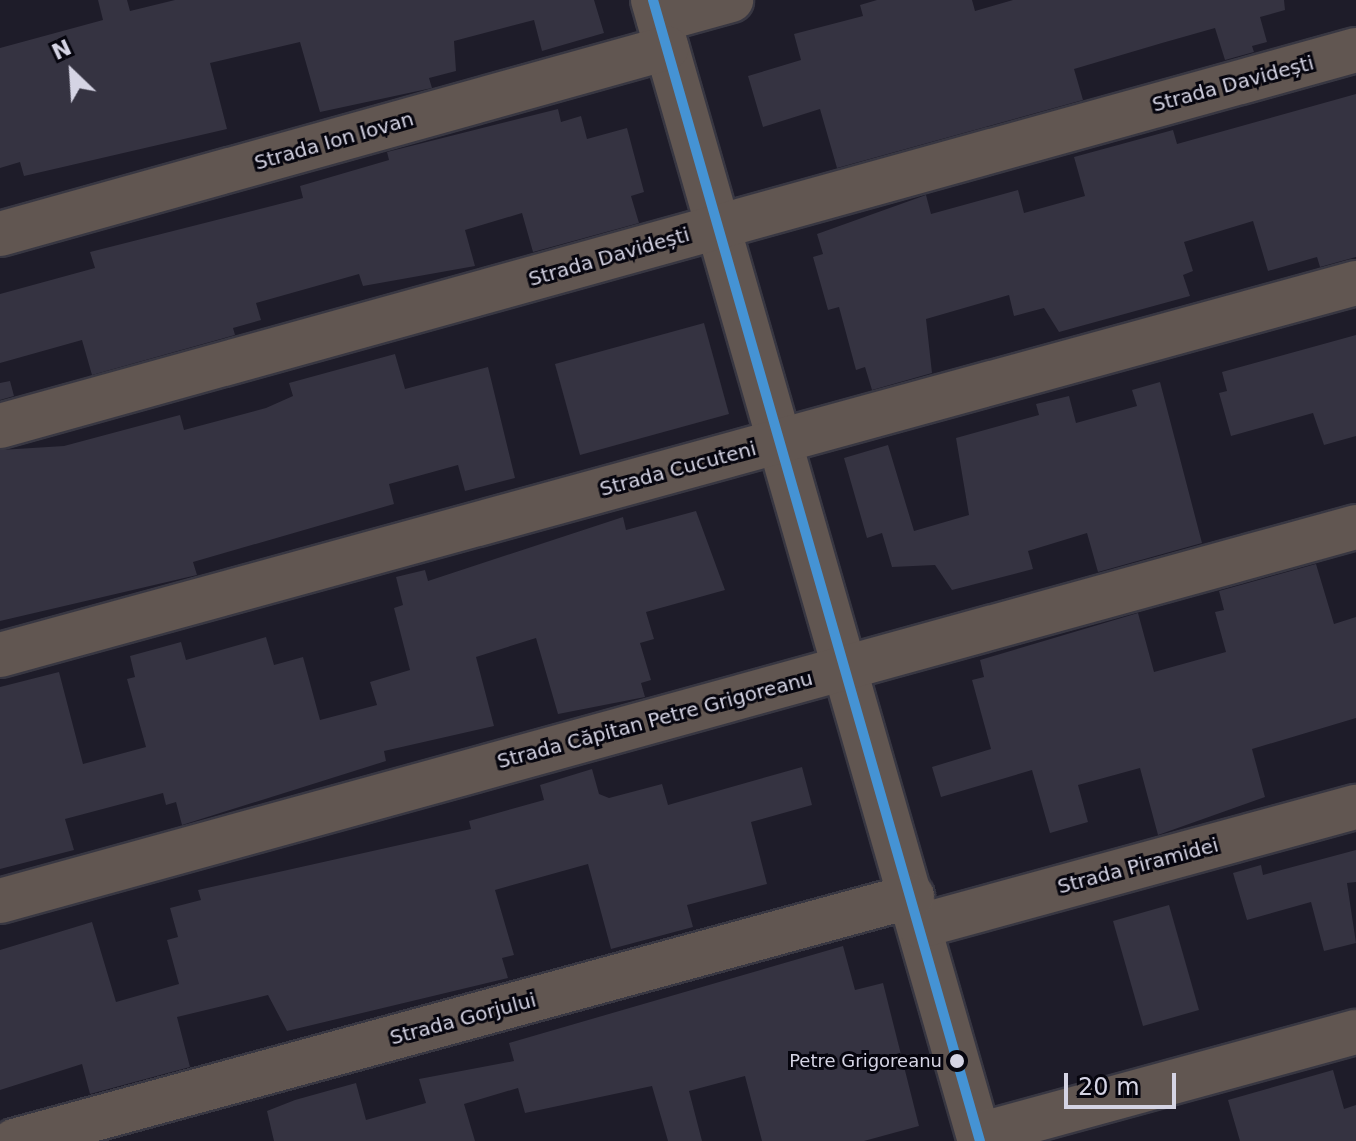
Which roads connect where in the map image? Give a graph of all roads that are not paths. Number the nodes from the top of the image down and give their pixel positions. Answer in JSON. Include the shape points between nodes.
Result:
{"nodes":[{"id":1,"x":731,"y":0,"type":"edge"},
{"id":2,"x":660,"y":23,"type":"edge"},
{"id":3,"x":1356,"y":50,"type":"edge"},
{"id":4,"x":719,"y":226,"type":"junction"},
{"id":5,"x":0,"y":234,"type":"edge"},
{"id":6,"x":1356,"y":283,"type":"edge"},
{"id":7,"x":0,"y":426,"type":"edge"},
{"id":8,"x":782,"y":440,"type":"junction"},
{"id":9,"x":1356,"y":527,"type":"edge"},
{"id":10,"x":0,"y":655,"type":"edge"},
{"id":11,"x":848,"y":667,"type":"junction"},
{"id":12,"x":1356,"y":807,"type":"edge"},
{"id":13,"x":0,"y":901,"type":"edge"},
{"id":14,"x":916,"y":911,"type":"junction"},
{"id":15,"x":1356,"y":1032,"type":"edge"},
{"id":16,"x":980,"y":1138,"type":"edge"},
{"id":17,"x":14,"y":1141,"type":"edge"}],
"edges":[{"from":1,"to":2,"type":"street","name":"Strada Ion Iovan"},
{"from":2,"to":4,"type":"street"},
{"from":2,"to":5,"type":"street","name":"Strada Ion Iovan"},
{"from":3,"to":4,"type":"street","name":"Strada Davidești"},
{"from":4,"to":7,"type":"street","name":"Strada Davidești"},
{"from":4,"to":8,"type":"street"},
{"from":6,"to":8,"type":"street","name":"Strada Cucuteni"},
{"from":8,"to":10,"type":"street","name":"Strada Cucuteni"},
{"from":8,"to":11,"type":"street"},
{"from":9,"to":11,"type":"street","name":"Strada Căpitan Petre Grigoreanu"},
{"from":11,"to":13,"type":"street","name":"Strada Căpitan Petre Grigoreanu"},
{"from":11,"to":14,"type":"street"},
{"from":12,"to":14,"type":"street","name":"Strada Piramidei"},
{"from":14,"to":16,"type":"street"},
{"from":14,"to":17,"type":"street","name":"Strada Gorjului"},
{"from":15,"to":16,"type":"street"}]}
